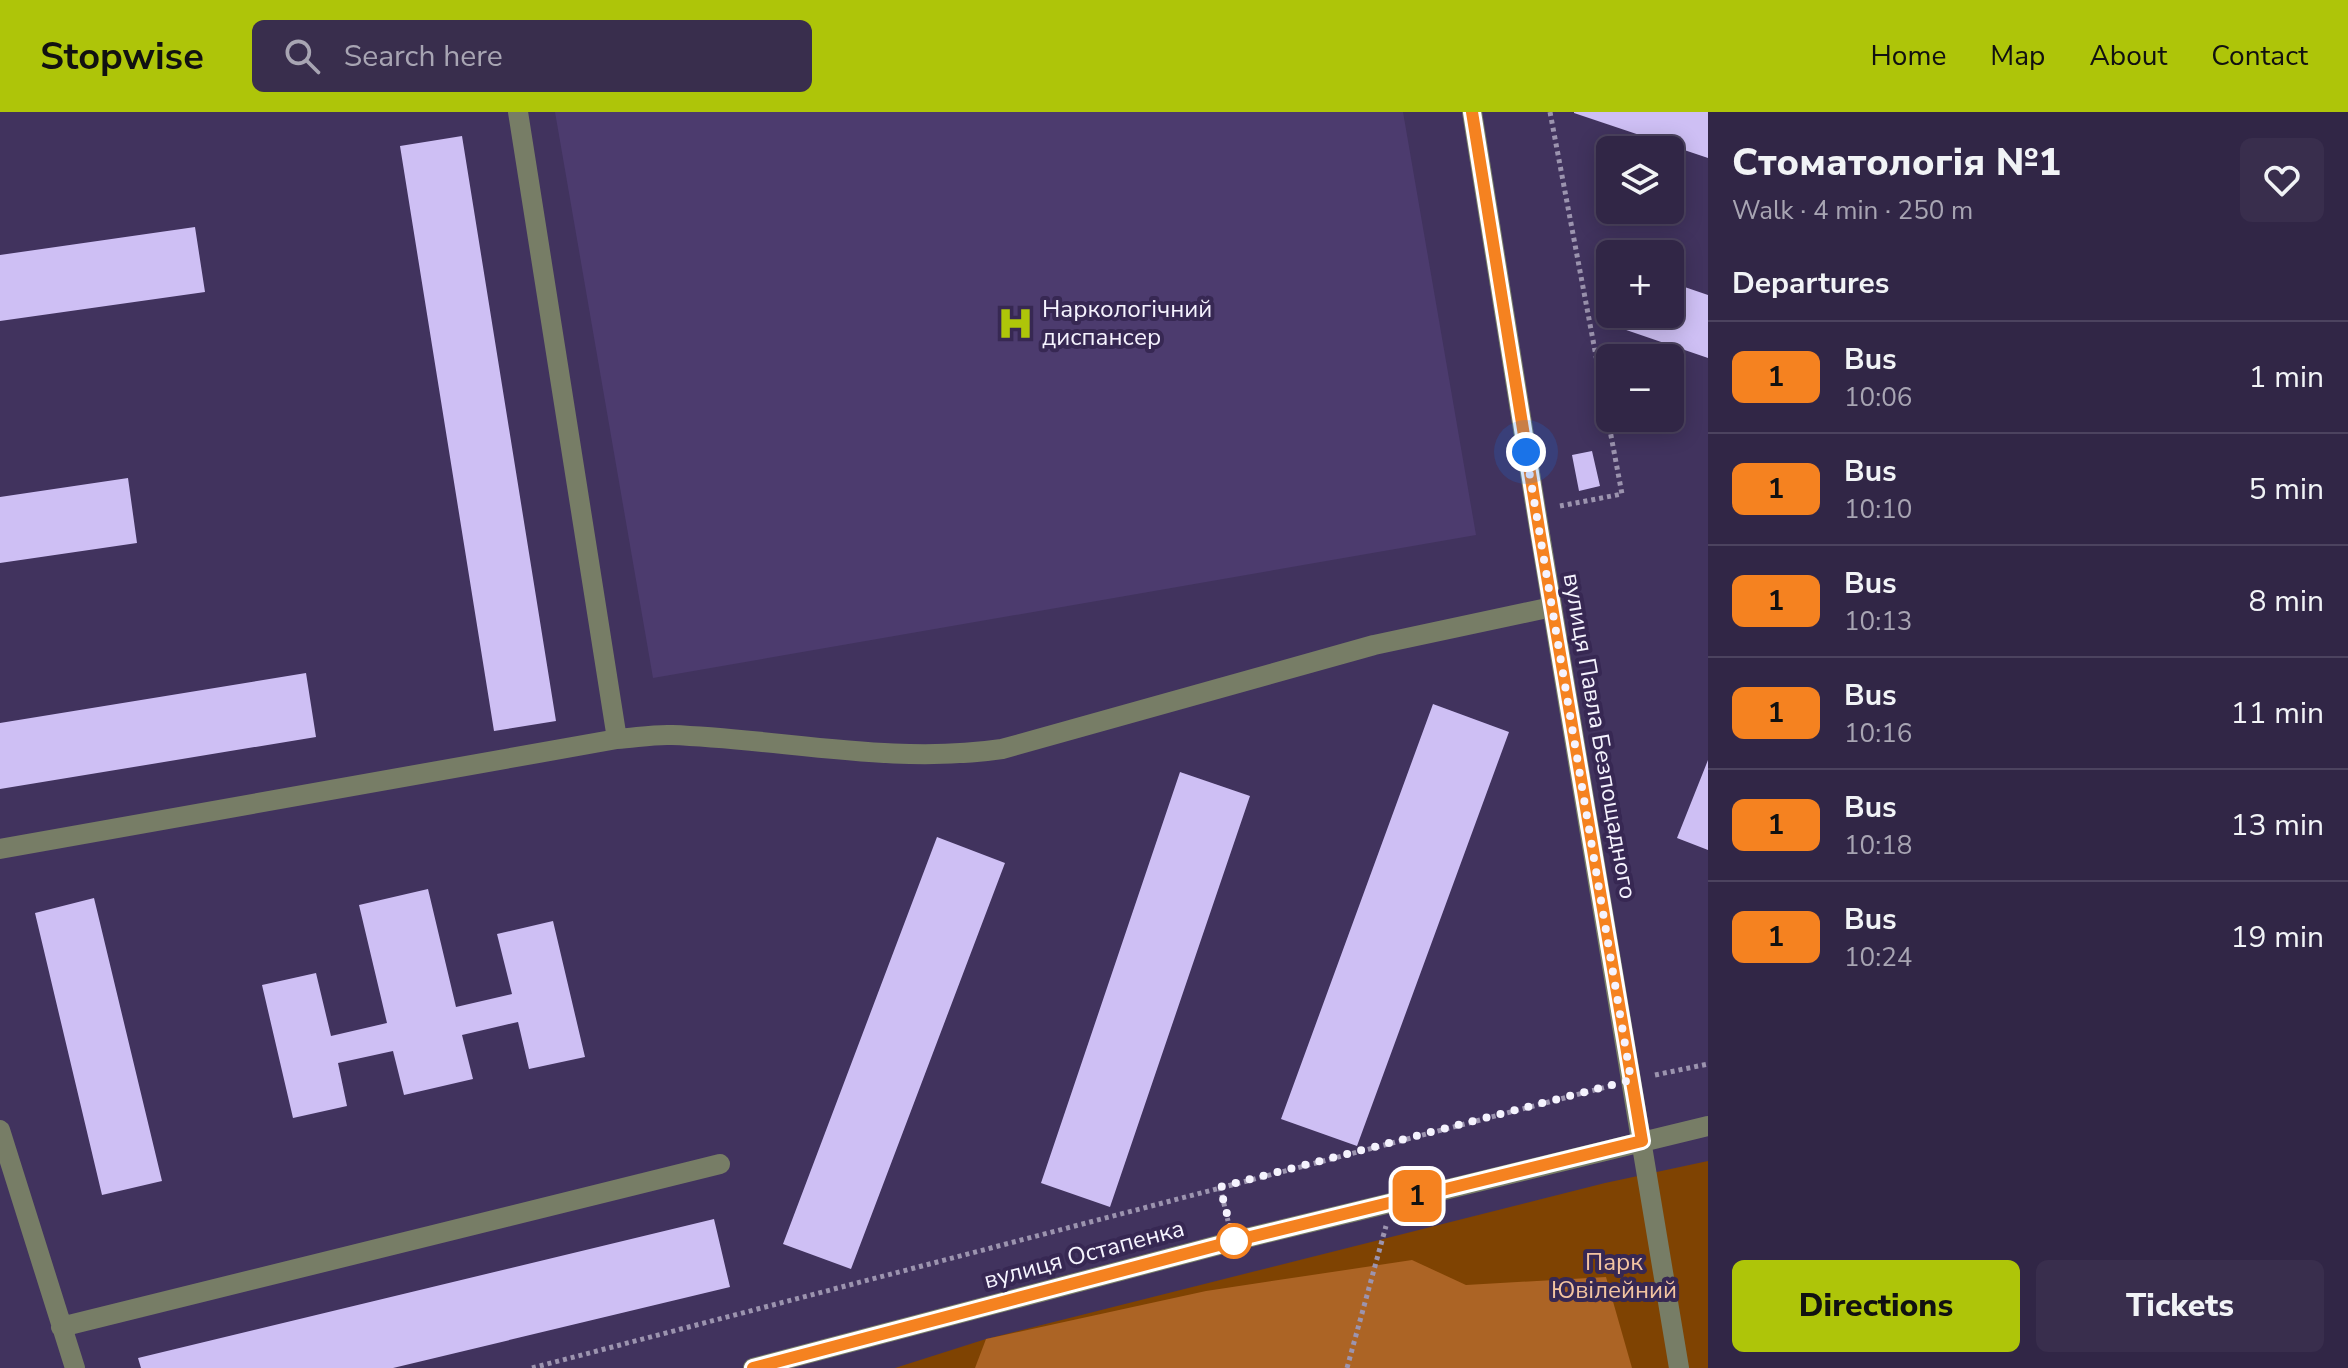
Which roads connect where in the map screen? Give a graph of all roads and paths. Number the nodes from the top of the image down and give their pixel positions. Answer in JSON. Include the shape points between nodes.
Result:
{"nodes":[{"id":1,"x":518,"y":112,"type":"edge"},
{"id":2,"x":1472,"y":112,"type":"edge"},
{"id":3,"x":1550,"y":112,"type":"edge"},
{"id":4,"x":1536,"y":510,"type":"junction"},
{"id":5,"x":1552,"y":607,"type":"junction"},
{"id":6,"x":617,"y":739,"type":"junction"},
{"id":7,"x":0,"y":849,"type":"edge"},
{"id":8,"x":1708,"y":1064,"type":"edge"},
{"id":9,"x":1631,"y":1080,"type":"junction"},
{"id":10,"x":1708,"y":1126,"type":"edge"},
{"id":11,"x":0,"y":1130,"type":"edge"},
{"id":12,"x":1642,"y":1141,"type":"junction"},
{"id":13,"x":720,"y":1164,"type":"dead end"},
{"id":14,"x":1220,"y":1187,"type":"junction"},
{"id":15,"x":1391,"y":1203,"type":"junction"},
{"id":16,"x":1234,"y":1241,"type":"junction"},
{"id":17,"x":61,"y":1327,"type":"junction"},
{"id":18,"x":75,"y":1368,"type":"edge"},
{"id":19,"x":532,"y":1368,"type":"edge"},
{"id":20,"x":753,"y":1368,"type":"edge"},
{"id":21,"x":1347,"y":1368,"type":"edge"},
{"id":22,"x":1679,"y":1368,"type":"edge"}],
"edges":[{"from":1,"to":6,"type":"street"},
{"from":2,"to":4,"type":"street","name":"вулиця Павла Безпощадного"},
{"from":3,"to":4,"type":"path","via":[[1622,494]]},
{"from":4,"to":5,"type":"street","name":"вулиця Павла Безпощадного"},
{"from":5,"to":6,"type":"street","via":[[1374,645],[973,754],[908,755],[670,735]]},
{"from":5,"to":9,"type":"street","name":"вулиця Павла Безпощадного"},
{"from":6,"to":7,"type":"street"},
{"from":8,"to":9,"type":"path"},
{"from":9,"to":12,"type":"street","name":"вулиця Павла Безпощадного"},
{"from":9,"to":14,"type":"path"},
{"from":10,"to":12,"type":"street","name":"вулиця Остапенка"},
{"from":11,"to":17,"type":"street"},
{"from":12,"to":15,"type":"street","name":"вулиця Остапенка"},
{"from":12,"to":22,"type":"street","name":"вулиця Павла Безпощадного"},
{"from":13,"to":17,"type":"street"},
{"from":14,"to":16,"type":"path"},
{"from":14,"to":19,"type":"path"},
{"from":15,"to":16,"type":"street","name":"вулиця Остапенка"},
{"from":15,"to":21,"type":"path"},
{"from":16,"to":20,"type":"street","name":"вулиця Остапенка"},
{"from":17,"to":18,"type":"street"}]}
